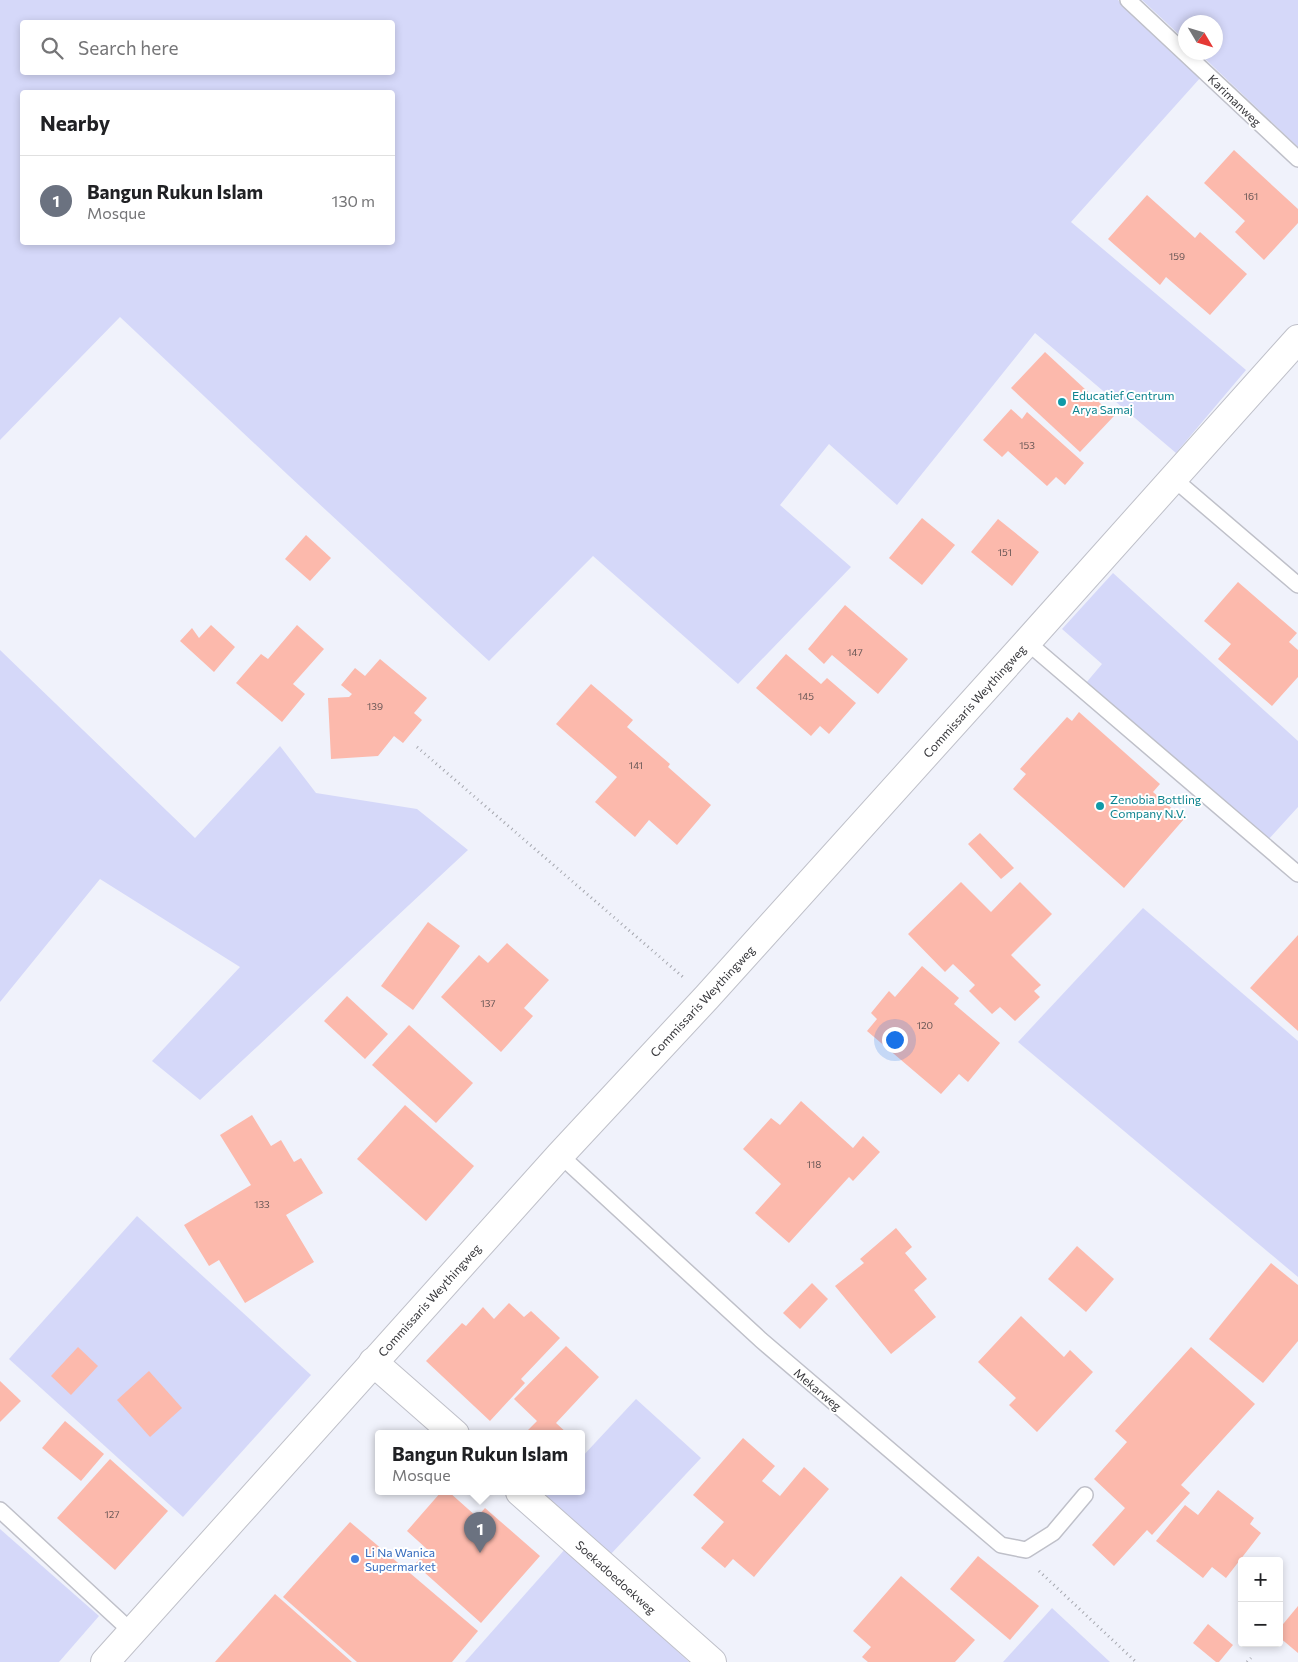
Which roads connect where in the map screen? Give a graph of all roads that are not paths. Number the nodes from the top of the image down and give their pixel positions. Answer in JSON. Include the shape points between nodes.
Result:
{"nodes":[{"id":1,"x":1128,"y":0,"type":"edge"},
{"id":2,"x":1298,"y":159,"type":"edge"},
{"id":3,"x":1298,"y":339,"type":"edge"},
{"id":4,"x":1174,"y":479,"type":"junction"},
{"id":5,"x":1298,"y":585,"type":"edge"},
{"id":6,"x":1027,"y":642,"type":"junction"},
{"id":7,"x":1298,"y":874,"type":"edge"},
{"id":8,"x":560,"y":1155,"type":"junction"},
{"id":9,"x":373,"y":1362,"type":"junction"},
{"id":10,"x":450,"y":1430,"type":"edge"},
{"id":11,"x":523,"y":1495,"type":"edge"},
{"id":12,"x":1085,"y":1495,"type":"dead end"},
{"id":13,"x":0,"y":1510,"type":"edge"},
{"id":14,"x":132,"y":1632,"type":"junction"},
{"id":15,"x":104,"y":1662,"type":"edge"},
{"id":16,"x":712,"y":1662,"type":"edge"}],
"edges":[{"from":1,"to":2,"type":"lane","name":"Karimanweg"},
{"from":3,"to":4,"type":"main road","name":"Commissaris Weythingweg"},
{"from":4,"to":5,"type":"lane"},
{"from":4,"to":6,"type":"main road","name":"Commissaris Weythingweg"},
{"from":6,"to":7,"type":"lane"},
{"from":6,"to":8,"type":"main road","name":"Commissaris Weythingweg"},
{"from":8,"to":9,"type":"main road","name":"Commissaris Weythingweg"},
{"from":8,"to":12,"type":"lane","name":"Mekarweg","via":[[760,1340],[1001,1545],[1026,1550],[1053,1533]]},
{"from":9,"to":10,"type":"main road"},
{"from":9,"to":14,"type":"main road","name":"Commissaris Weythingweg"},
{"from":11,"to":16,"type":"main road","name":"Soekadoedoekweg"},
{"from":13,"to":14,"type":"lane"},
{"from":14,"to":15,"type":"main road","name":"Commissaris Weythingweg"}]}
